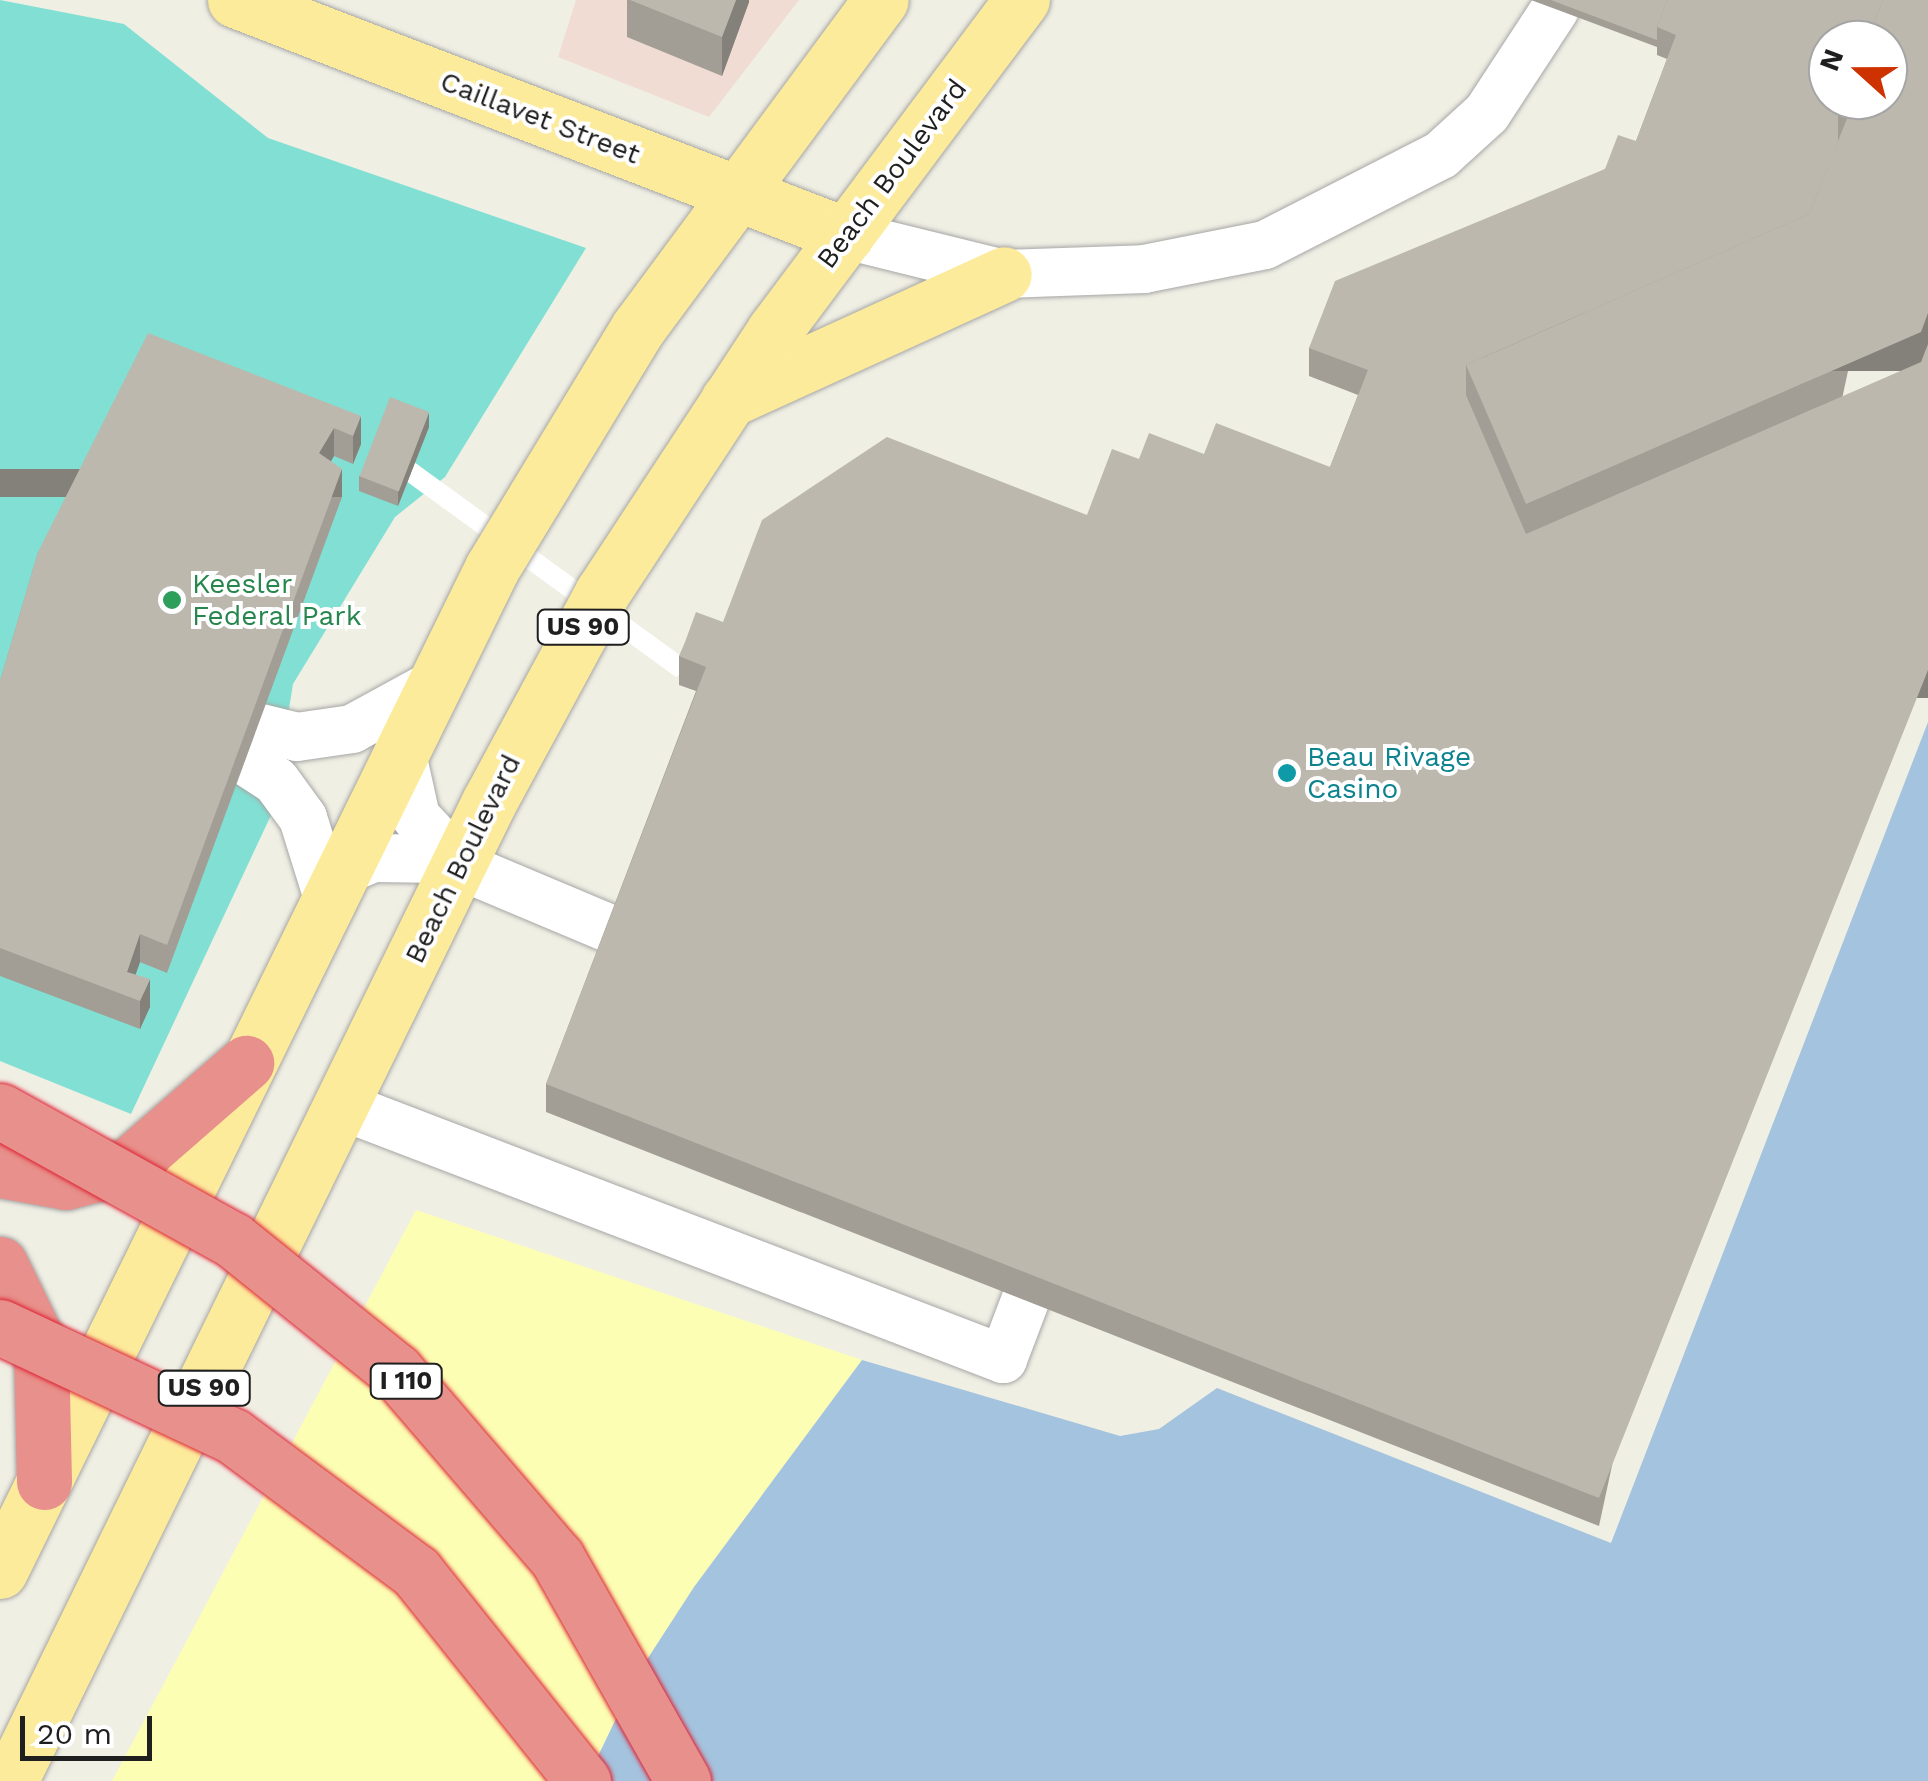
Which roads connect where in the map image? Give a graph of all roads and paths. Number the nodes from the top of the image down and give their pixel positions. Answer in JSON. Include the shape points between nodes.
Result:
{"nodes":[{"id":1,"x":235,"y":0,"type":"edge"},
{"id":2,"x":881,"y":0,"type":"edge"},
{"id":3,"x":1022,"y":0,"type":"edge"},
{"id":4,"x":1555,"y":9,"type":"edge"},
{"id":5,"x":739,"y":195,"type":"junction"},
{"id":6,"x":846,"y":235,"type":"junction"},
{"id":7,"x":1004,"y":274,"type":"junction"},
{"id":8,"x":726,"y":401,"type":"junction"},
{"id":9,"x":429,"y":687,"type":"junction"},
{"id":10,"x":400,"y":744,"type":"junction"},
{"id":11,"x":460,"y":864,"type":"junction"},
{"id":12,"x":333,"y":884,"type":"junction"},
{"id":13,"x":615,"y":931,"type":"edge"},
{"id":14,"x":246,"y":1062,"type":"junction"},
{"id":15,"x":342,"y":1106,"type":"junction"},
{"id":16,"x":0,"y":1111,"type":"edge"},
{"id":17,"x":0,"y":1170,"type":"edge"},
{"id":18,"x":0,"y":1264,"type":"edge"},
{"id":19,"x":1025,"y":1301,"type":"edge"},
{"id":20,"x":0,"y":1326,"type":"edge"},
{"id":21,"x":44,"y":1482,"type":"junction"},
{"id":22,"x":0,"y":1570,"type":"edge"},
{"id":23,"x":10,"y":1781,"type":"edge"},
{"id":24,"x":583,"y":1781,"type":"edge"},
{"id":25,"x":682,"y":1781,"type":"edge"}],
"edges":[{"from":1,"to":5,"type":"main road","name":"Caillavet Street"},
{"from":2,"to":5,"type":"main road"},
{"from":3,"to":6,"type":"main road","name":"Beach Boulevard","number":"US 90"},
{"from":4,"to":7,"type":"street","via":[[1487,113],[1386,188],[1265,245],[1205,260]]},
{"from":5,"to":6,"type":"main road","name":"Caillavet Street"},
{"from":5,"to":9,"type":"main road","via":[[593,396]]},
{"from":6,"to":7,"type":"street"},
{"from":6,"to":8,"type":"main road","name":"Beach Boulevard","number":"US 90"},
{"from":7,"to":8,"type":"main road"},
{"from":8,"to":11,"type":"main road","name":"Beach Boulevard","number":"US 90","via":[[602,593]]},
{"from":9,"to":10,"type":"main road"},
{"from":9,"to":12,"type":"street","via":[[352,729],[248,743],[303,818]]},
{"from":10,"to":11,"type":"street","via":[[416,817]]},
{"from":10,"to":12,"type":"main road"},
{"from":11,"to":12,"type":"street","via":[[397,856]]},
{"from":11,"to":13,"type":"street"},
{"from":11,"to":15,"type":"main road","name":"Beach Boulevard","number":"US 90"},
{"from":12,"to":14,"type":"main road"},
{"from":14,"to":17,"type":"highway","via":[[128,1166],[66,1182]]},
{"from":14,"to":21,"type":"main road"},
{"from":15,"to":19,"type":"street","via":[[1004,1359]]},
{"from":15,"to":23,"type":"main road","name":"Beach Boulevard","number":"US 90"},
{"from":16,"to":25,"type":"highway","number":"I 110","bridge":true,"via":[[232,1240],[396,1370],[558,1558]]},
{"from":18,"to":21,"type":"highway","via":[[41,1348]]},
{"from":20,"to":24,"type":"highway","bridge":true,"via":[[233,1436],[416,1572]]},
{"from":21,"to":22,"type":"main road"}]}
